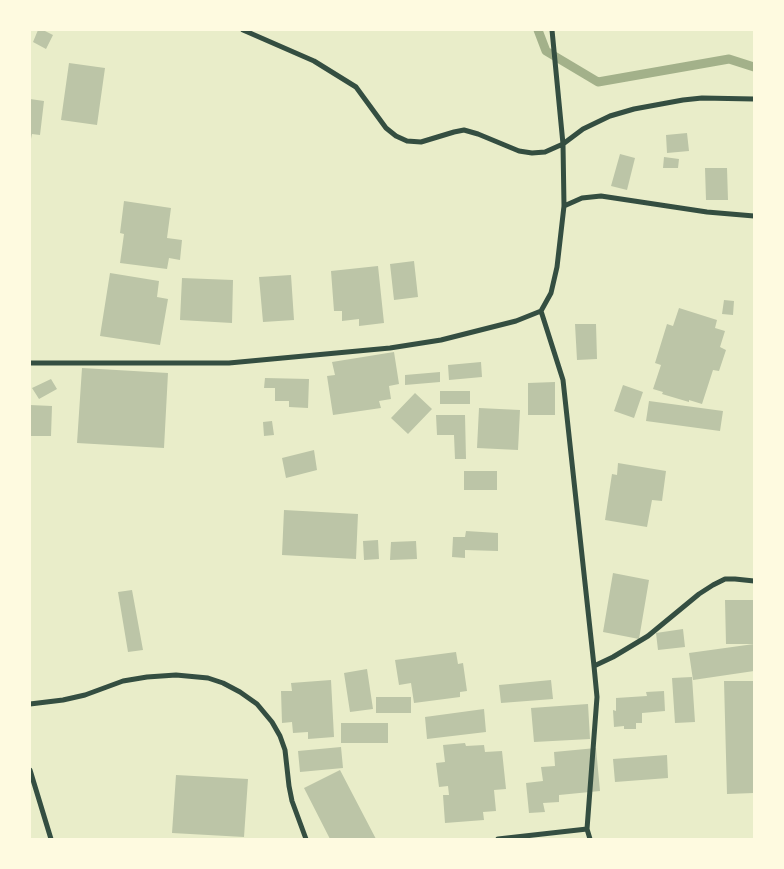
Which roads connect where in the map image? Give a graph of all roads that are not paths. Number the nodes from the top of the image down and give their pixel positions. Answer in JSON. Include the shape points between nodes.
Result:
{"nodes":[{"id":1,"x":243,"y":30,"type":"edge"},
{"id":2,"x":552,"y":30,"type":"edge"},
{"id":3,"x":754,"y":99,"type":"edge"},
{"id":4,"x":563,"y":144,"type":"junction"},
{"id":5,"x":564,"y":206,"type":"junction"},
{"id":6,"x":754,"y":216,"type":"edge"},
{"id":7,"x":541,"y":311,"type":"junction"},
{"id":8,"x":30,"y":363,"type":"edge"},
{"id":9,"x":754,"y":581,"type":"edge"},
{"id":10,"x":594,"y":666,"type":"junction"},
{"id":11,"x":30,"y":704,"type":"edge"},
{"id":12,"x":30,"y":770,"type":"edge"},
{"id":13,"x":587,"y":829,"type":"junction"},
{"id":14,"x":51,"y":839,"type":"edge"},
{"id":15,"x":306,"y":839,"type":"edge"},
{"id":16,"x":498,"y":839,"type":"edge"},
{"id":17,"x":590,"y":839,"type":"edge"}],
"edges":[{"from":1,"to":4,"type":"street","via":[[314,61],[356,87],[386,128],[407,141],[421,142],[464,130],[532,153],[545,152]]},
{"from":2,"to":4,"type":"street"},
{"from":3,"to":4,"type":"street","via":[[702,98],[634,109],[583,129]]},
{"from":4,"to":5,"type":"street"},
{"from":5,"to":6,"type":"street","via":[[582,198],[601,196]]},
{"from":5,"to":7,"type":"street","via":[[558,268],[551,294]]},
{"from":7,"to":8,"type":"street","via":[[516,321],[442,340],[390,348],[229,363]]},
{"from":7,"to":10,"type":"street","via":[[563,380]]},
{"from":9,"to":10,"type":"street","via":[[725,579],[699,594],[648,636]]},
{"from":10,"to":13,"type":"street","via":[[597,697]]},
{"from":11,"to":15,"type":"street","via":[[63,700],[147,676],[176,675],[223,683],[257,704],[280,736],[292,801]]},
{"from":12,"to":14,"type":"street"},
{"from":13,"to":16,"type":"street"},
{"from":13,"to":17,"type":"street"}]}
